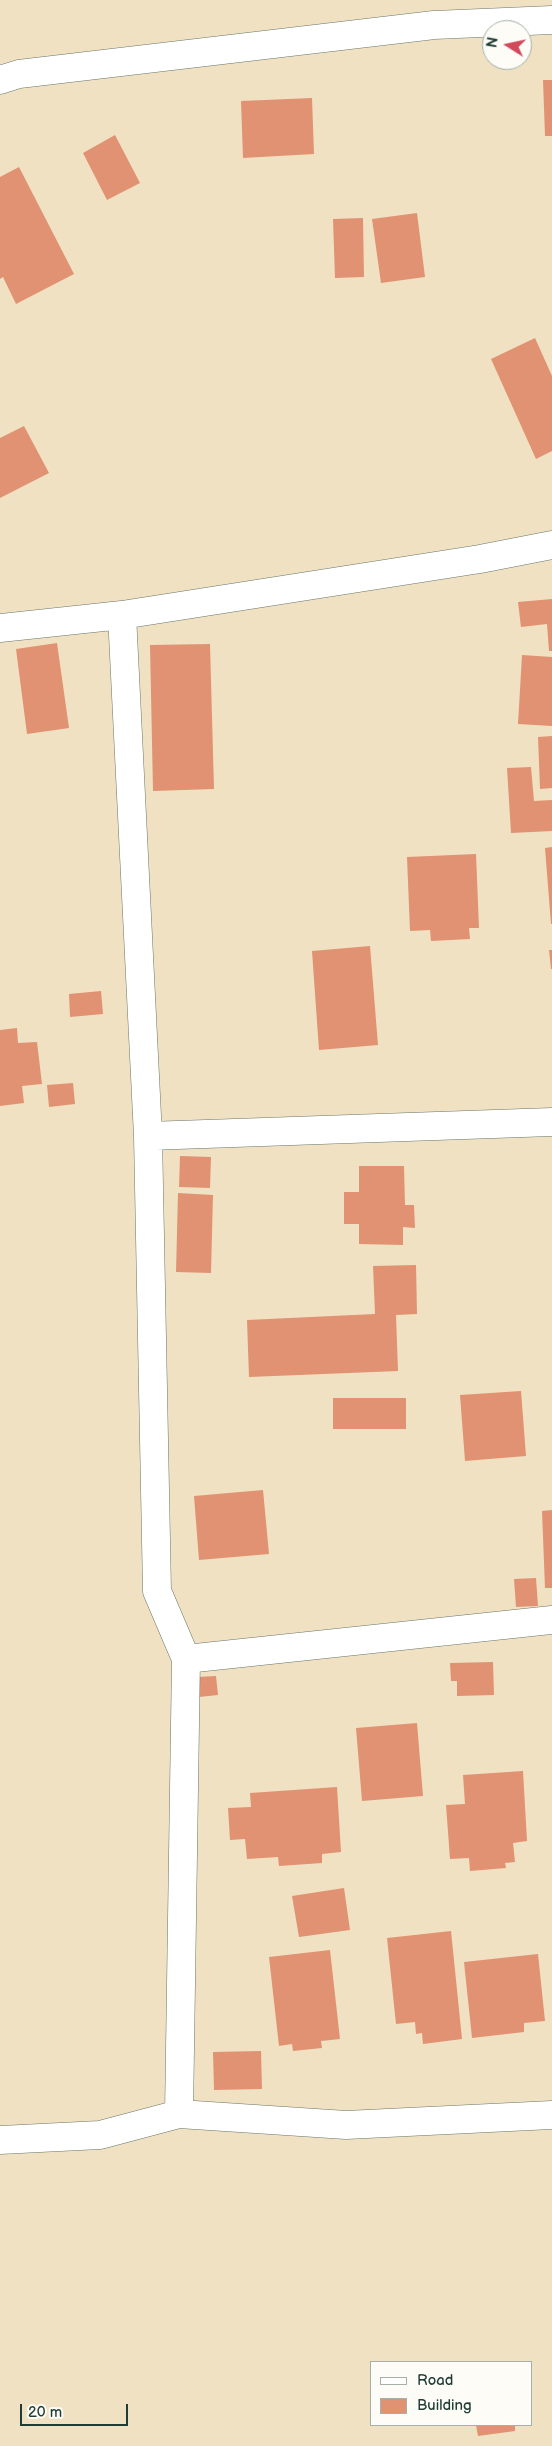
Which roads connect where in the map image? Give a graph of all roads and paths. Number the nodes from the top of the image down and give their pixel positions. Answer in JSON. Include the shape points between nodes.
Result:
{"nodes":[{"id":1,"x":552,"y":20,"type":"edge"},
{"id":2,"x":0,"y":80,"type":"edge"},
{"id":3,"x":552,"y":545,"type":"edge"},
{"id":4,"x":122,"y":615,"type":"junction"},
{"id":5,"x":0,"y":628,"type":"edge"},
{"id":6,"x":552,"y":1122,"type":"edge"},
{"id":7,"x":148,"y":1136,"type":"junction"},
{"id":8,"x":552,"y":1620,"type":"edge"},
{"id":9,"x":186,"y":1659,"type":"junction"},
{"id":10,"x":179,"y":2114,"type":"junction"},
{"id":11,"x":552,"y":2115,"type":"edge"},
{"id":12,"x":0,"y":2140,"type":"edge"}],
"edges":[{"from":1,"to":2,"type":"street","via":[[434,25],[19,74]]},
{"from":3,"to":4,"type":"street"},
{"from":4,"to":5,"type":"street"},
{"from":4,"to":7,"type":"street"},
{"from":6,"to":7,"type":"street"},
{"from":7,"to":9,"type":"street","via":[[157,1591]]},
{"from":8,"to":9,"type":"street"},
{"from":9,"to":10,"type":"street"},
{"from":10,"to":11,"type":"street","via":[[346,2125]]},
{"from":10,"to":12,"type":"street","via":[[100,2135]]}]}
